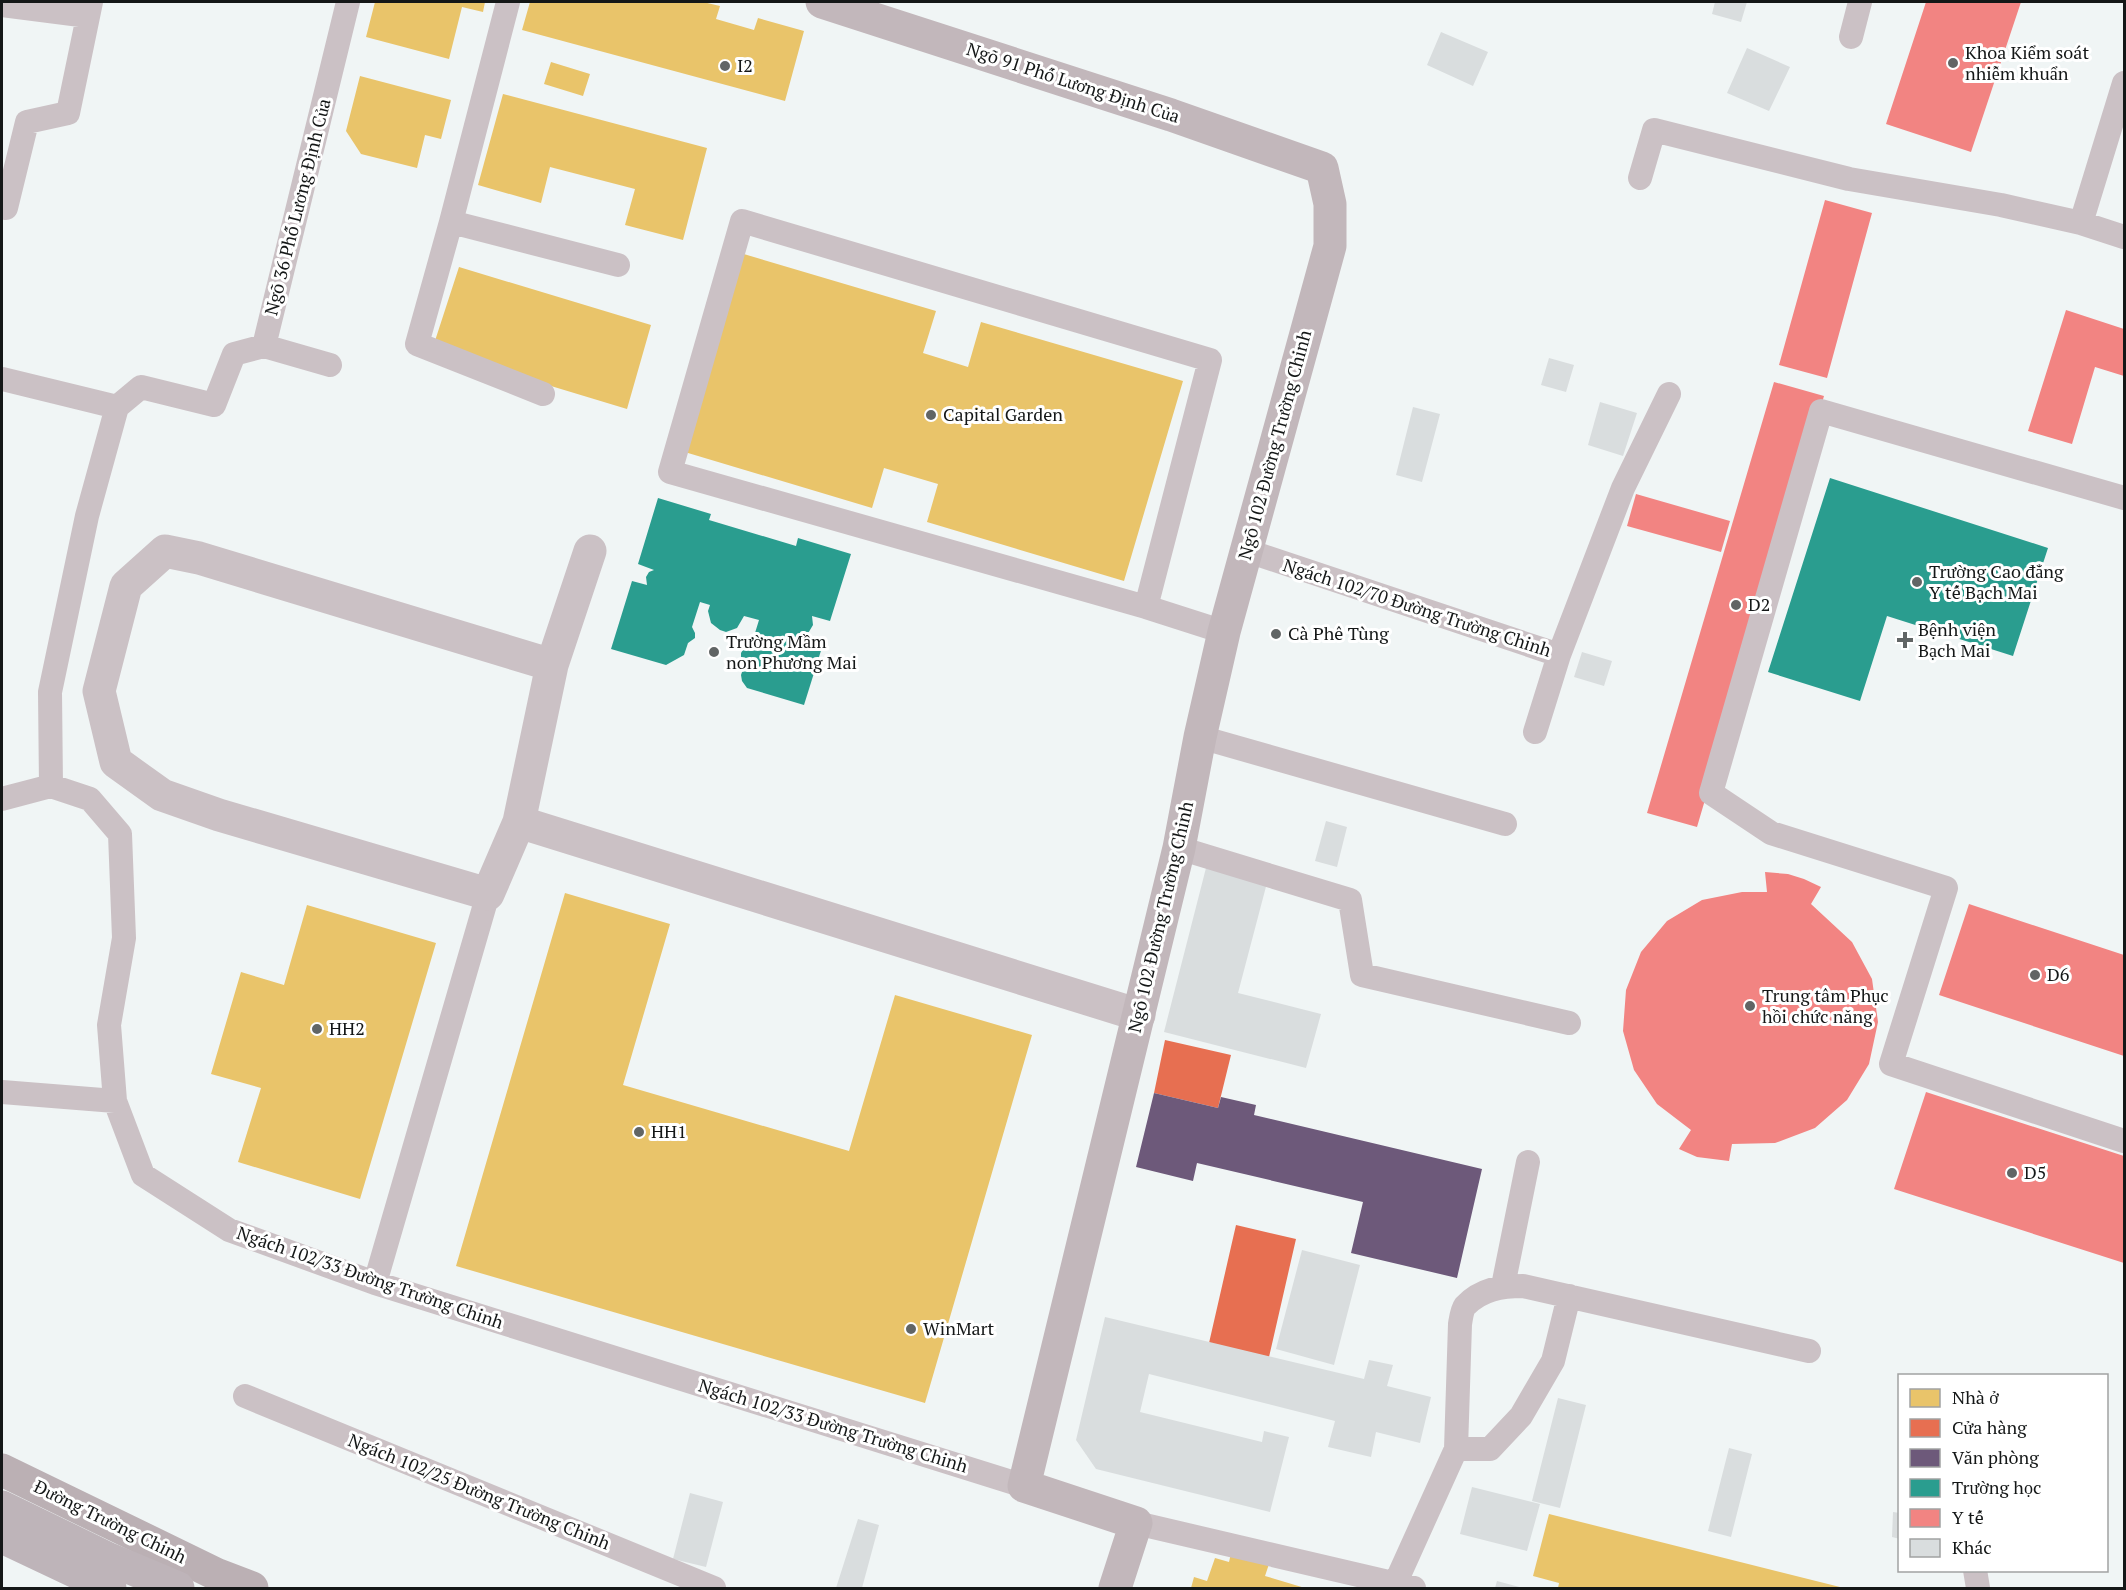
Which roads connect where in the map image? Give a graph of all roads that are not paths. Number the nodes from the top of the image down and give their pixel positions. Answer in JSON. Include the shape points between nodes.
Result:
{"nodes":[{"id":1,"x":348,"y":2,"type":"edge"},
{"id":2,"x":508,"y":2,"type":"edge"},
{"id":3,"x":822,"y":2,"type":"edge"},
{"id":4,"x":1860,"y":2,"type":"edge"},
{"id":5,"x":2,"y":5,"type":"edge"},
{"id":6,"x":90,"y":9,"type":"edge"},
{"id":7,"x":1851,"y":37,"type":"dead end"},
{"id":8,"x":2124,"y":83,"type":"edge"},
{"id":9,"x":1322,"y":168,"type":"joint"},
{"id":10,"x":1640,"y":178,"type":"dead end"},
{"id":11,"x":6,"y":208,"type":"dead end"},
{"id":12,"x":451,"y":222,"type":"junction"},
{"id":13,"x":2080,"y":223,"type":"junction"},
{"id":14,"x":2124,"y":237,"type":"edge"},
{"id":15,"x":618,"y":265,"type":"dead end"},
{"id":16,"x":264,"y":346,"type":"junction"},
{"id":17,"x":330,"y":365,"type":"dead end"},
{"id":18,"x":2,"y":379,"type":"edge"},
{"id":19,"x":543,"y":394,"type":"dead end"},
{"id":20,"x":1669,"y":394,"type":"dead end"},
{"id":21,"x":117,"y":407,"type":"junction"},
{"id":22,"x":2124,"y":498,"type":"edge"},
{"id":23,"x":1245,"y":550,"type":"junction"},
{"id":24,"x":590,"y":551,"type":"dead end"},
{"id":25,"x":1146,"y":607,"type":"junction"},
{"id":26,"x":1224,"y":632,"type":"junction"},
{"id":27,"x":1559,"y":655,"type":"junction"},
{"id":28,"x":552,"y":665,"type":"junction"},
{"id":29,"x":1535,"y":732,"type":"dead end"},
{"id":30,"x":1200,"y":738,"type":"junction"},
{"id":31,"x":51,"y":786,"type":"junction"},
{"id":32,"x":2,"y":799,"type":"edge"},
{"id":33,"x":519,"y":822,"type":"junction"},
{"id":34,"x":1505,"y":824,"type":"dead end"},
{"id":35,"x":1179,"y":849,"type":"junction"},
{"id":36,"x":488,"y":894,"type":"junction"},
{"id":37,"x":1139,"y":1015,"type":"junction"},
{"id":38,"x":1569,"y":1023,"type":"dead end"},
{"id":39,"x":2,"y":1092,"type":"edge"},
{"id":40,"x":115,"y":1101,"type":"junction"},
{"id":41,"x":2124,"y":1141,"type":"edge"},
{"id":42,"x":1528,"y":1162,"type":"dead end"},
{"id":43,"x":375,"y":1283,"type":"junction"},
{"id":44,"x":1503,"y":1286,"type":"junction"},
{"id":45,"x":1569,"y":1296,"type":"junction"},
{"id":46,"x":1809,"y":1351,"type":"dead end"},
{"id":47,"x":244,"y":1396,"type":"dead end"},
{"id":48,"x":1456,"y":1449,"type":"junction"},
{"id":49,"x":2,"y":1470,"type":"edge"},
{"id":50,"x":1024,"y":1486,"type":"junction"},
{"id":51,"x":2,"y":1507,"type":"edge"},
{"id":52,"x":1136,"y":1523,"type":"junction"},
{"id":53,"x":2,"y":1537,"type":"edge"},
{"id":54,"x":1975,"y":1572,"type":"edge"},
{"id":55,"x":227,"y":1582,"type":"edge"},
{"id":56,"x":1405,"y":1586,"type":"edge"},
{"id":57,"x":110,"y":1588,"type":"edge"},
{"id":58,"x":178,"y":1588,"type":"edge"},
{"id":59,"x":252,"y":1588,"type":"edge"},
{"id":60,"x":714,"y":1588,"type":"edge"},
{"id":61,"x":1115,"y":1588,"type":"edge"},
{"id":62,"x":1978,"y":1588,"type":"edge"}],
"edges":[{"from":1,"to":16,"type":"lane","name":"Ngõ 36 Phố Lương Định Của"},
{"from":2,"to":12,"type":"lane"},
{"from":3,"to":9,"type":"street","name":"Ngõ 91 Phố Lương Định Của","via":[[1160,111]]},
{"from":4,"to":7,"type":"lane"},
{"from":5,"to":6,"type":"lane"},
{"from":6,"to":11,"type":"lane","via":[[68,113],[27,122]]},
{"from":8,"to":13,"type":"lane"},
{"from":9,"to":23,"type":"street","name":"Ngõ 102 Đường Trường Chinh","via":[[1330,204],[1330,246]]},
{"from":10,"to":13,"type":"lane","via":[[1654,130],[1849,179]]},
{"from":12,"to":15,"type":"lane"},
{"from":12,"to":19,"type":"lane","via":[[417,344]]},
{"from":13,"to":14,"type":"lane"},
{"from":16,"to":17,"type":"lane"},
{"from":16,"to":21,"type":"lane","via":[[234,354],[214,405],[141,387]]},
{"from":18,"to":21,"type":"lane"},
{"from":20,"to":27,"type":"lane","name":"Ngách 102/70 Đường Trường Chinh","via":[[1623,488]]},
{"from":21,"to":31,"type":"lane","via":[[87,516],[50,692]]},
{"from":22,"to":41,"type":"lane","via":[[1821,411],[1711,793],[1771,833],[1946,888],[1891,1064]]},
{"from":23,"to":26,"type":"street","name":"Ngõ 102 Đường Trường Chinh"},
{"from":23,"to":27,"type":"lane","name":"Ngách 102/70 Đường Trường Chinh"},
{"from":24,"to":28,"type":"street"},
{"from":25,"to":25,"type":"lane","via":[[1210,360],[741,221],[670,472]]},
{"from":25,"to":26,"type":"lane"},
{"from":26,"to":30,"type":"street","name":"Ngõ 102 Đường Trường Chinh"},
{"from":27,"to":29,"type":"lane"},
{"from":28,"to":33,"type":"street"},
{"from":28,"to":36,"type":"street","via":[[165,551],[126,586],[99,691],[116,762],[162,795]]},
{"from":30,"to":34,"type":"lane"},
{"from":30,"to":35,"type":"street","name":"Ngõ 102 Đường Trường Chinh"},
{"from":31,"to":32,"type":"lane"},
{"from":31,"to":40,"type":"lane","name":"Ngách 102/33 Đường Trường Chinh","via":[[90,799],[120,834],[124,938],[109,1025]]},
{"from":33,"to":36,"type":"street"},
{"from":33,"to":37,"type":"street"},
{"from":35,"to":37,"type":"street","name":"Ngõ 102 Đường Trường Chinh"},
{"from":35,"to":38,"type":"lane","via":[[1350,900],[1362,975]]},
{"from":36,"to":43,"type":"lane"},
{"from":37,"to":50,"type":"street","name":"Ngõ 102 Đường Trường Chinh"},
{"from":39,"to":40,"type":"lane"},
{"from":40,"to":43,"type":"lane","name":"Ngách 102/33 Đường Trường Chinh","via":[[143,1176],[228,1230]]},
{"from":42,"to":44,"type":"lane"},
{"from":43,"to":50,"type":"lane","name":"Ngách 102/33 Đường Trường Chinh"},
{"from":44,"to":45,"type":"lane"},
{"from":44,"to":48,"type":"lane","via":[[1483,1293],[1464,1307],[1460,1324]]},
{"from":45,"to":46,"type":"lane"},
{"from":45,"to":48,"type":"lane","via":[[1553,1361],[1521,1416],[1490,1449]]},
{"from":47,"to":60,"type":"lane","name":"Ngách 102/25 Đường Trường Chinh"},
{"from":48,"to":56,"type":"lane"},
{"from":49,"to":55,"type":"main road","name":"Đường Trường Chinh"},
{"from":50,"to":52,"type":"street"},
{"from":51,"to":58,"type":"highway"},
{"from":52,"to":56,"type":"lane"},
{"from":52,"to":61,"type":"street"},
{"from":53,"to":57,"type":"highway"},
{"from":54,"to":62,"type":"lane"},
{"from":55,"to":59,"type":"main road","name":"Đường Trường Chinh"}]}
